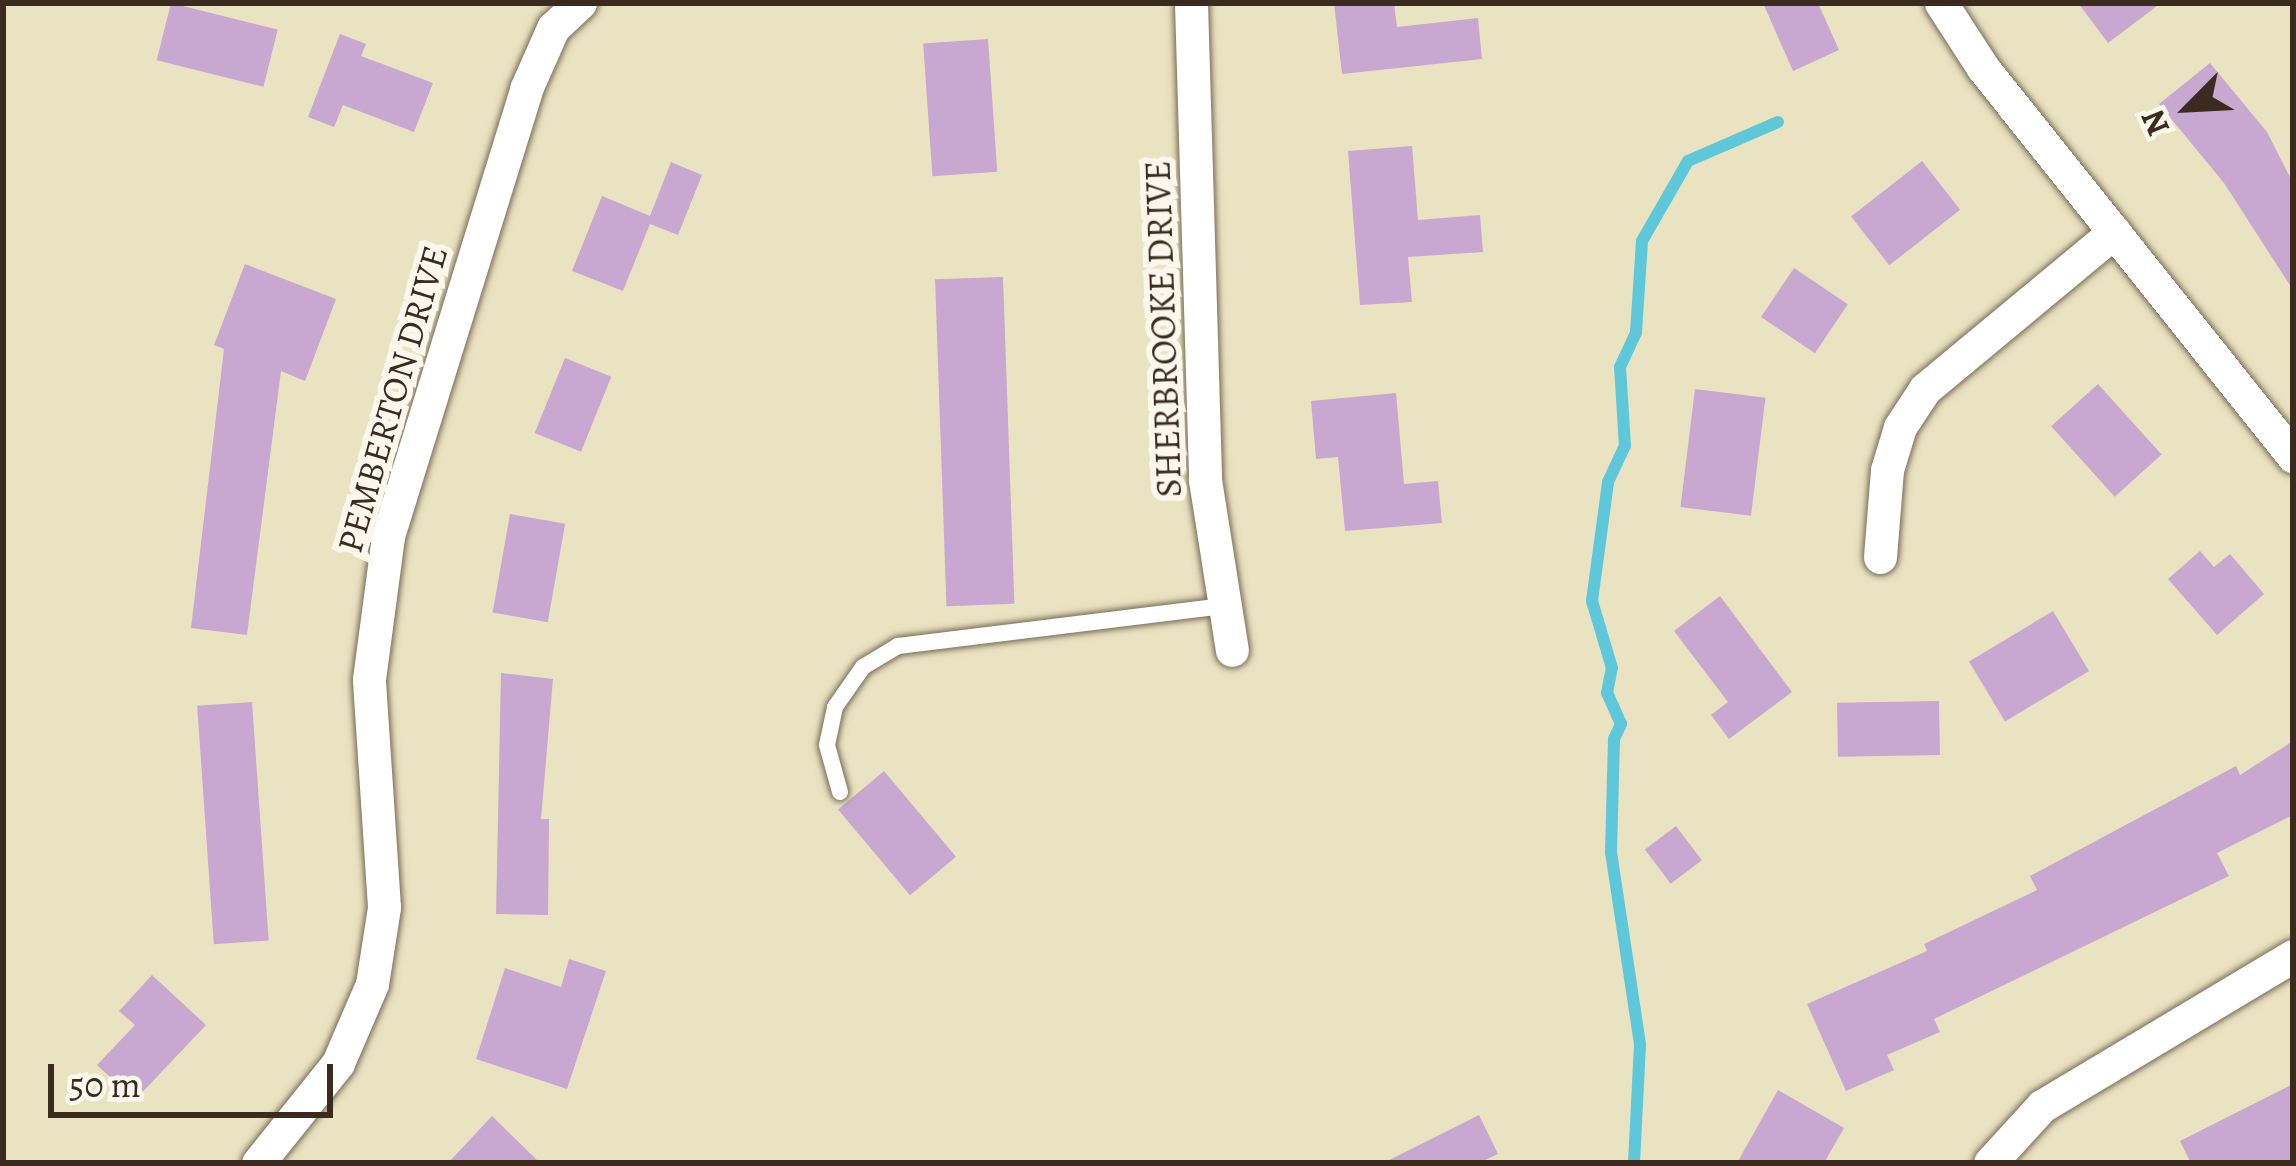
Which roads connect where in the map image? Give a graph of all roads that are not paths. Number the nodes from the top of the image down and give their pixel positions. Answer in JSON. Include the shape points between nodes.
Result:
{"nodes":[{"id":1,"x":580,"y":3,"type":"edge"},
{"id":2,"x":1191,"y":3,"type":"edge"},
{"id":3,"x":1941,"y":3,"type":"edge"},
{"id":4,"x":2114,"y":232,"type":"junction"},
{"id":5,"x":2293,"y":456,"type":"edge"},
{"id":6,"x":1880,"y":557,"type":"dead end"},
{"id":7,"x":1222,"y":606,"type":"junction"},
{"id":8,"x":1232,"y":650,"type":"dead end"},
{"id":9,"x":840,"y":792,"type":"dead end"},
{"id":10,"x":2293,"y":956,"type":"edge"},
{"id":11,"x":258,"y":1163,"type":"edge"},
{"id":12,"x":1990,"y":1163,"type":"edge"}],
"edges":[{"from":1,"to":11,"type":"street","name":"PEMBERTON DRIVE","via":[[553,28],[526,89],[388,536],[369,679],[384,891],[371,984],[338,1064]]},
{"from":2,"to":7,"type":"street","name":"SHERBROOKE DRIVE","via":[[1205,480]]},
{"from":3,"to":4,"type":"street"},
{"from":4,"to":5,"type":"street"},
{"from":4,"to":6,"type":"street","via":[[1925,389],[1900,427],[1887,470]]},
{"from":7,"to":8,"type":"street","name":"SHERBROOKE DRIVE"},
{"from":7,"to":9,"type":"lane","via":[[898,646],[863,667],[835,706],[827,745]]},
{"from":10,"to":12,"type":"street","via":[[2042,1106]]}]}
